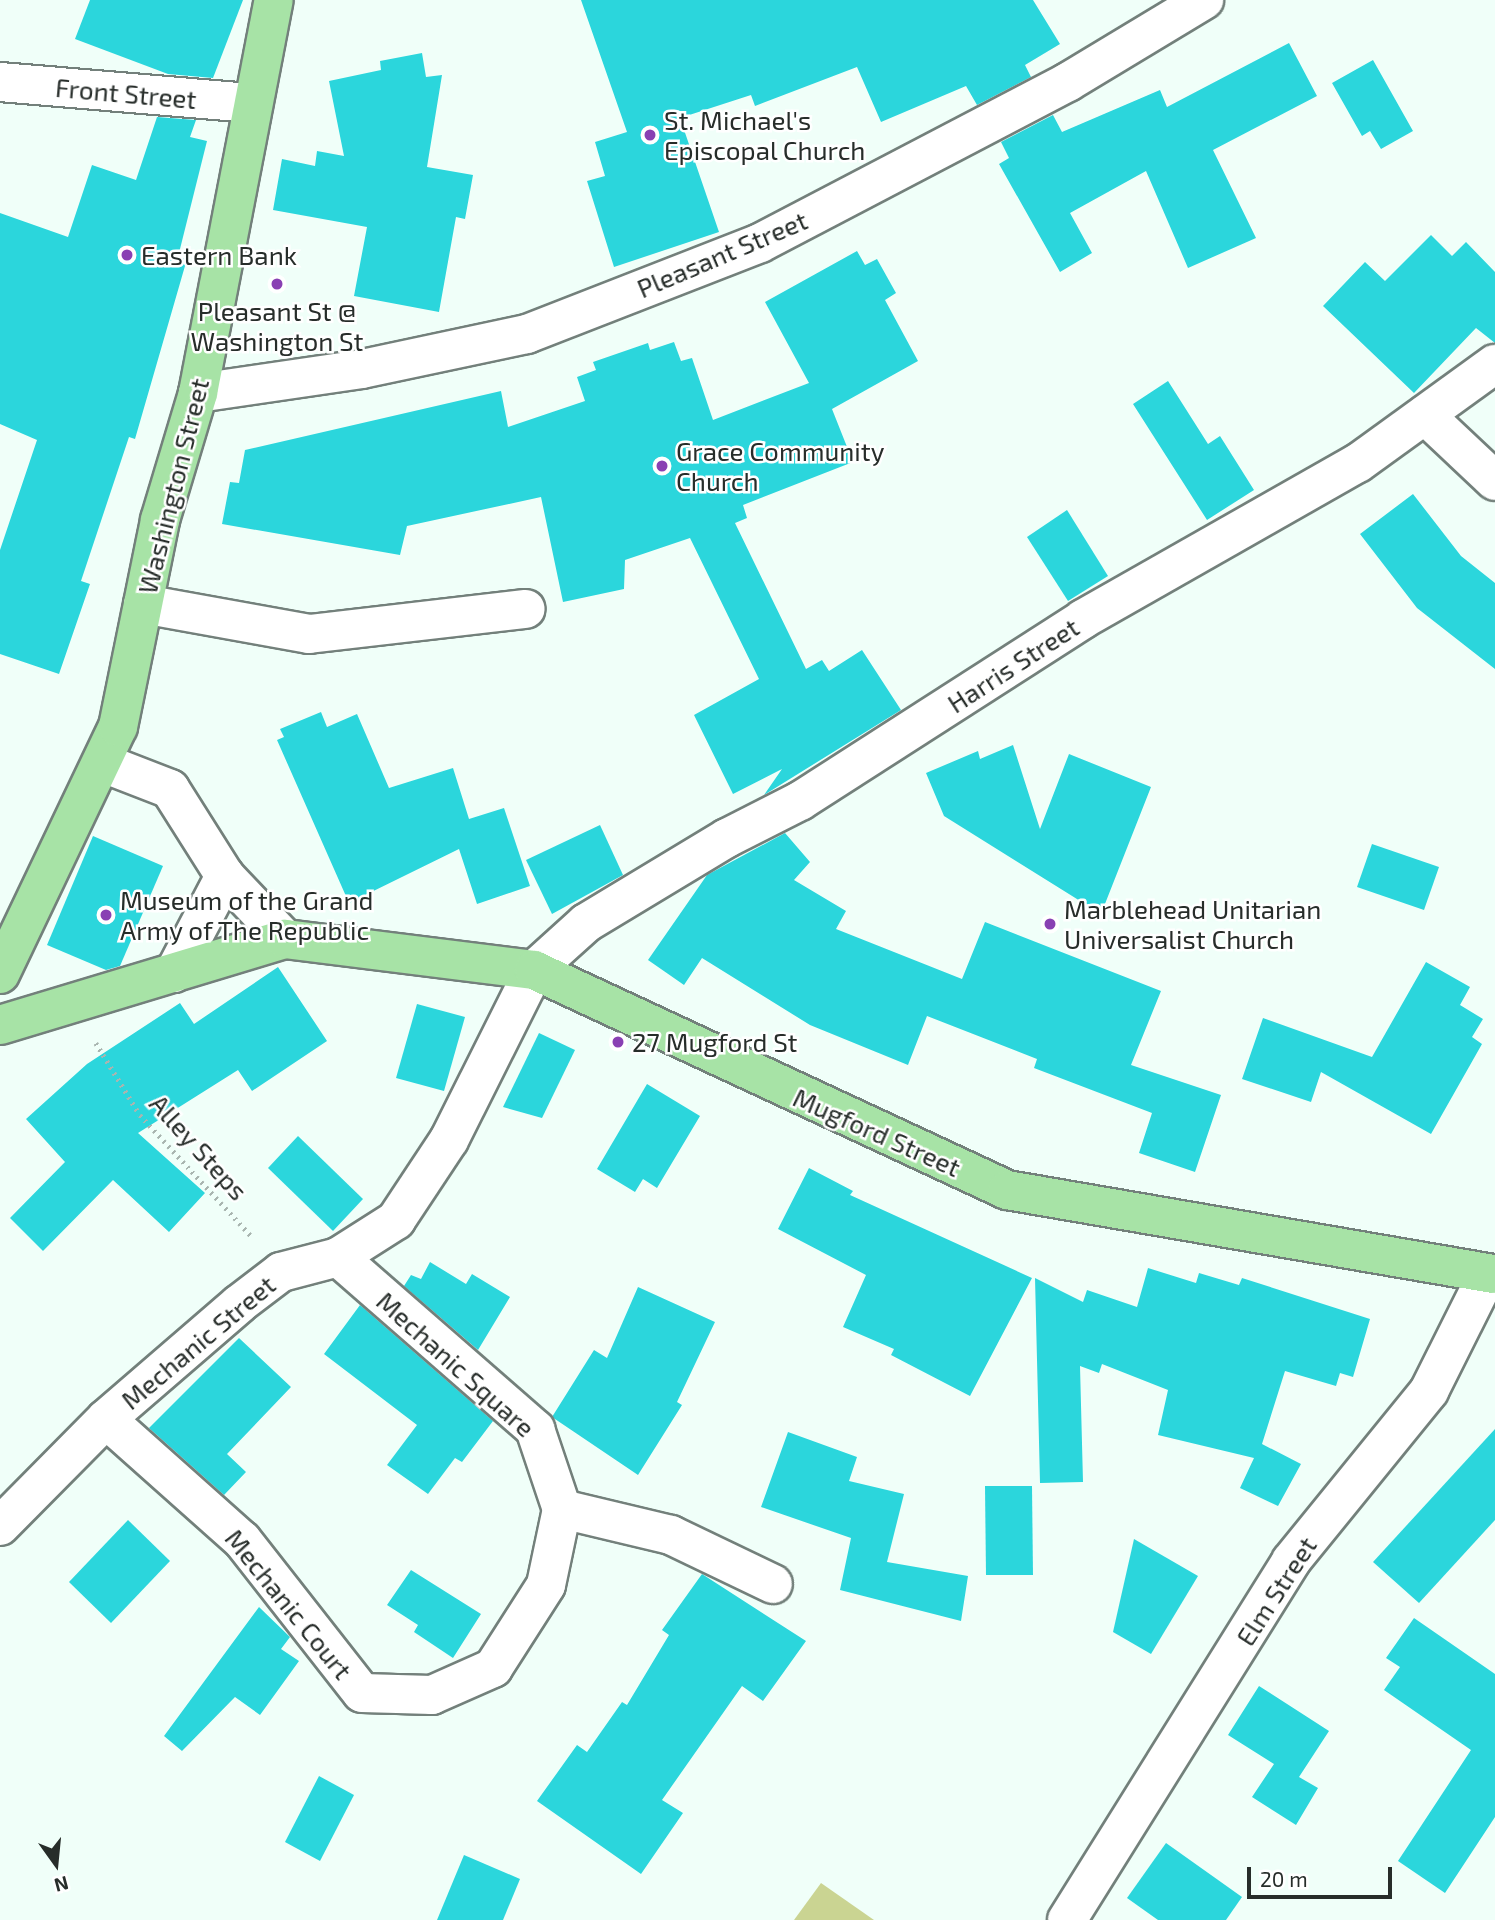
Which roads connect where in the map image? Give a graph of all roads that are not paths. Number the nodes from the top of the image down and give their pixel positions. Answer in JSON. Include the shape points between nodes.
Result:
{"nodes":[{"id":1,"x":1203,"y":0,"type":"edge"},
{"id":2,"x":277,"y":1,"type":"edge"},
{"id":3,"x":0,"y":82,"type":"edge"},
{"id":4,"x":252,"y":103,"type":"junction"},
{"id":5,"x":1495,"y":364,"type":"edge"},
{"id":6,"x":198,"y":393,"type":"junction"},
{"id":7,"x":1424,"y":415,"type":"junction"},
{"id":8,"x":1495,"y":481,"type":"edge"},
{"id":9,"x":142,"y":604,"type":"junction"},
{"id":10,"x":526,"y":609,"type":"dead end"},
{"id":11,"x":103,"y":763,"type":"junction"},
{"id":12,"x":225,"y":876,"type":"junction"},
{"id":13,"x":285,"y":939,"type":"junction"},
{"id":14,"x":534,"y":970,"type":"junction"},
{"id":15,"x":174,"y":973,"type":"junction"},
{"id":16,"x":0,"y":974,"type":"edge"},
{"id":17,"x":0,"y":1025,"type":"edge"},
{"id":18,"x":338,"y":1257,"type":"junction"},
{"id":19,"x":1491,"y":1274,"type":"edge"},
{"id":20,"x":106,"y":1419,"type":"junction"},
{"id":21,"x":562,"y":1509,"type":"junction"},
{"id":22,"x":0,"y":1526,"type":"edge"},
{"id":23,"x":774,"y":1584,"type":"dead end"},
{"id":24,"x":1067,"y":1920,"type":"edge"}],
"edges":[{"from":1,"to":6,"type":"street","name":"Pleasant Street","via":[[1068,82],[760,243],[527,334],[362,369]]},
{"from":2,"to":4,"type":"main road","name":"Washington Street"},
{"from":3,"to":4,"type":"street","name":"Front Street"},
{"from":4,"to":6,"type":"main road","name":"Washington Street"},
{"from":5,"to":7,"type":"street","name":"Harris Street"},
{"from":6,"to":9,"type":"main road","name":"Washington Street","via":[[160,520]]},
{"from":7,"to":8,"type":"street"},
{"from":7,"to":14,"type":"street","name":"Harris Street","via":[[1358,463],[1083,620],[800,802],[727,838],[586,923]]},
{"from":9,"to":10,"type":"street","via":[[309,634]]},
{"from":9,"to":11,"type":"main road","name":"Washington Street","via":[[118,727]]},
{"from":11,"to":12,"type":"street","via":[[170,789]]},
{"from":11,"to":16,"type":"main road","name":"Washington Street"},
{"from":12,"to":13,"type":"street"},
{"from":12,"to":15,"type":"street"},
{"from":13,"to":14,"type":"main road","name":"Mugford Street"},
{"from":13,"to":15,"type":"main road"},
{"from":14,"to":18,"type":"street","name":"Mechanic Street","via":[[449,1140],[396,1220]]},
{"from":14,"to":19,"type":"main road","name":"Mugford Street","via":[[1007,1189]]},
{"from":15,"to":17,"type":"main road"},
{"from":18,"to":20,"type":"street","name":"Mechanic Street","via":[[281,1272]]},
{"from":18,"to":21,"type":"street","name":"Mechanic Square","via":[[535,1429]]},
{"from":19,"to":24,"type":"street","name":"Elm Street","via":[[1429,1391],[1291,1561]]},
{"from":20,"to":21,"type":"street","name":"Mechanic Court","via":[[242,1540],[362,1693],[432,1695],[493,1668],[546,1585]]},
{"from":20,"to":22,"type":"street","name":"Mechanic Street"},
{"from":21,"to":23,"type":"street","via":[[671,1535]]}]}
